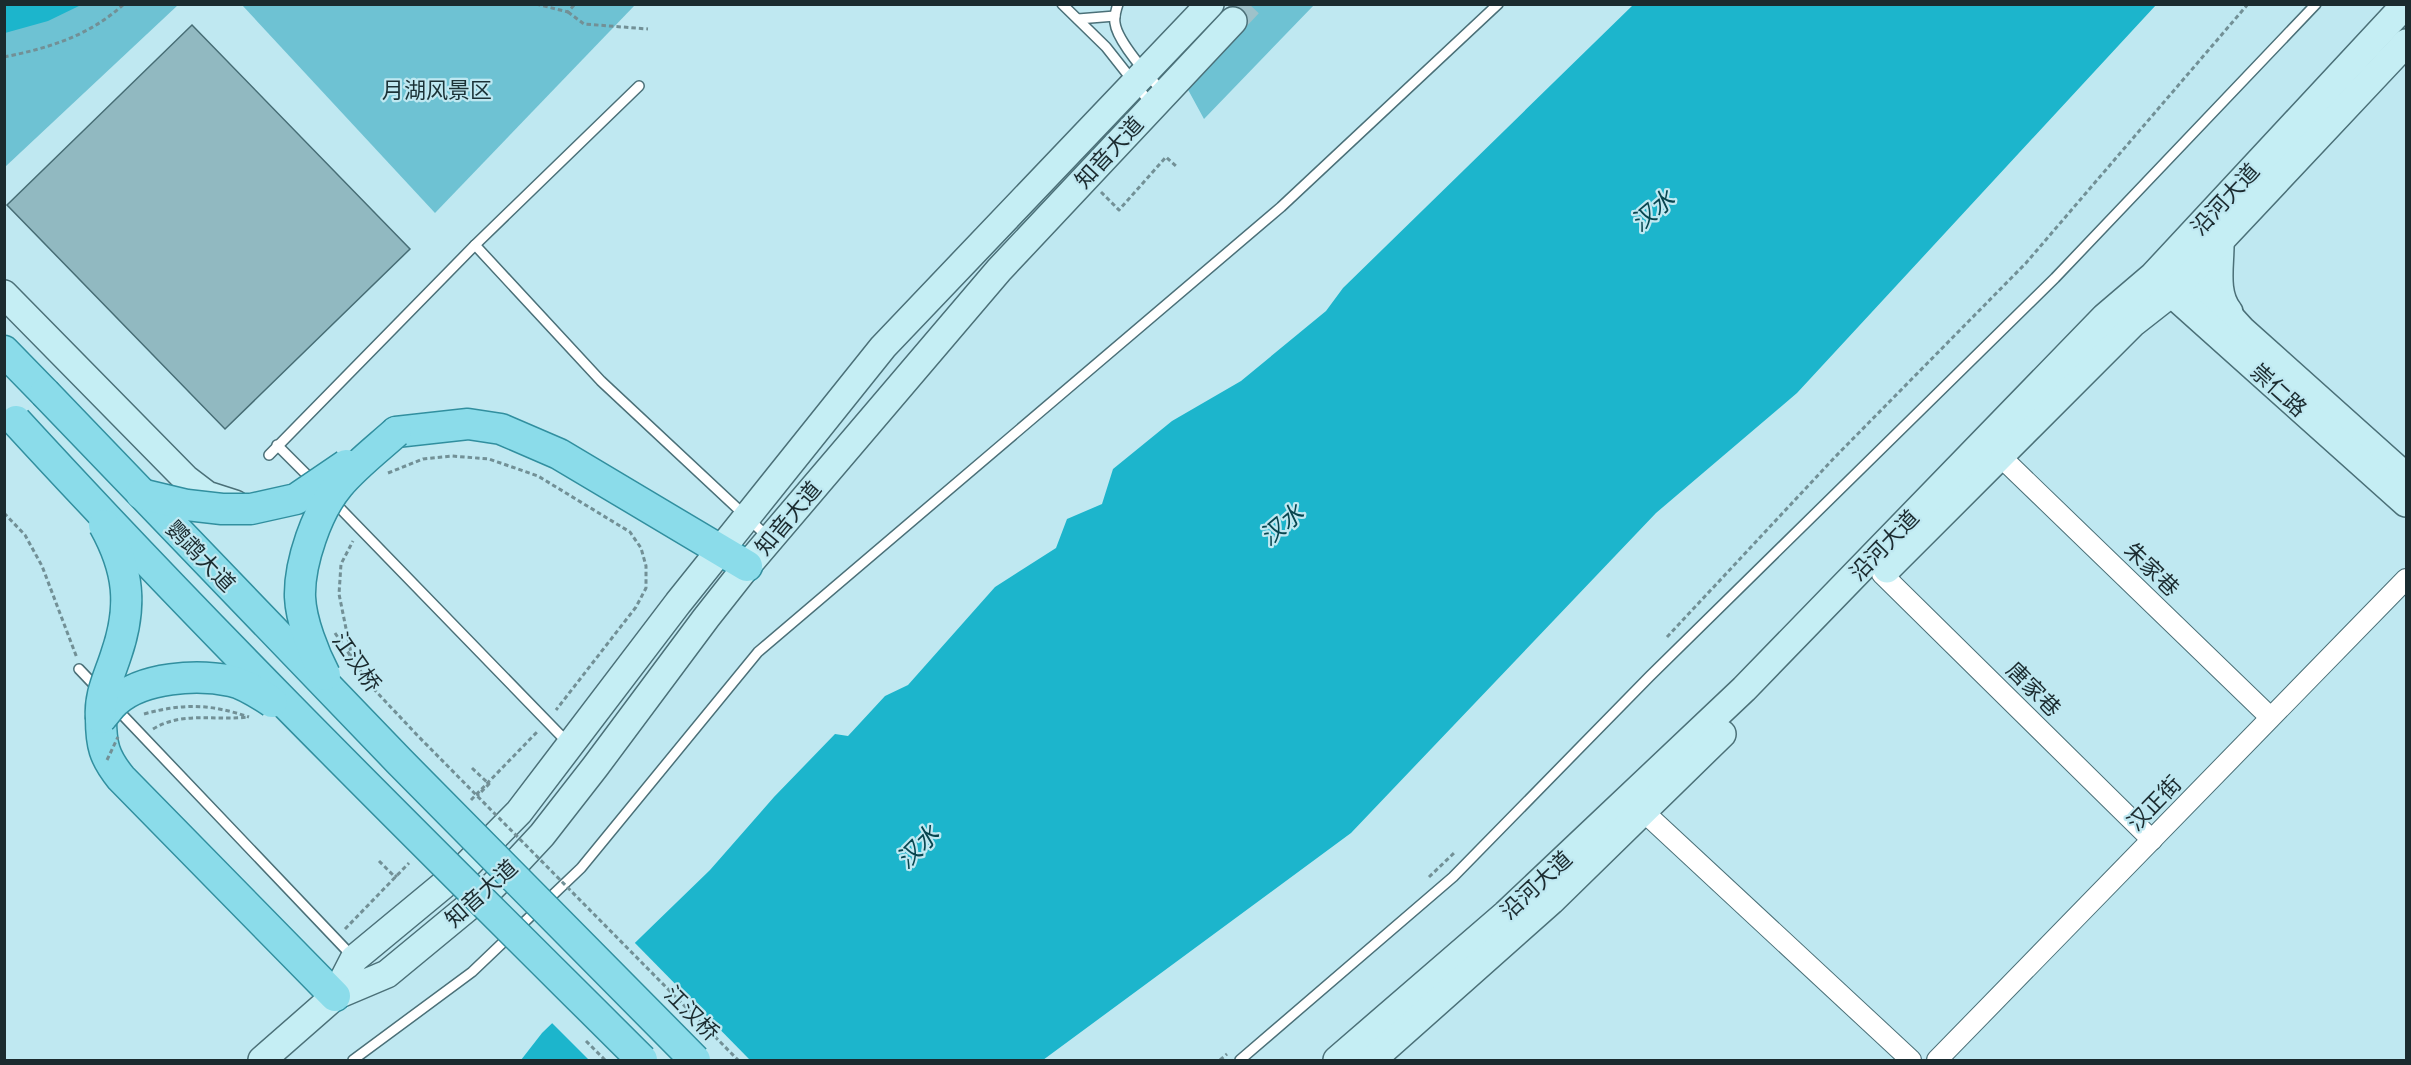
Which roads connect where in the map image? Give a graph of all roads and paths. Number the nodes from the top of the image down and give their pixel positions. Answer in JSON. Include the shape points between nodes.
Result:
{"nodes":[{"id":1,"x":124,"y":4,"type":"edge"},
{"id":2,"x":536,"y":4,"type":"edge"},
{"id":3,"x":551,"y":4,"type":"edge"},
{"id":4,"x":575,"y":4,"type":"edge"},
{"id":5,"x":1062,"y":4,"type":"edge"},
{"id":6,"x":1118,"y":4,"type":"edge"},
{"id":7,"x":1210,"y":4,"type":"tunnel mouth"},
{"id":8,"x":1498,"y":4,"type":"edge"},
{"id":9,"x":2248,"y":4,"type":"edge"},
{"id":10,"x":2316,"y":4,"type":"edge"},
{"id":11,"x":2406,"y":4,"type":"edge"},
{"id":12,"x":556,"y":9,"type":"junction"},
{"id":13,"x":568,"y":12,"type":"junction"},
{"id":14,"x":1115,"y":16,"type":"junction"},
{"id":15,"x":1078,"y":19,"type":"junction"},
{"id":16,"x":1233,"y":21,"type":"tunnel mouth"},
{"id":17,"x":648,"y":29,"type":"dead end"},
{"id":18,"x":2406,"y":43,"type":"edge"},
{"id":19,"x":4,"y":57,"type":"edge"},
{"id":20,"x":1141,"y":80,"type":"junction"},
{"id":21,"x":639,"y":86,"type":"dead end"},
{"id":22,"x":1158,"y":100,"type":"junction"},
{"id":23,"x":1176,"y":166,"type":"dead end"},
{"id":24,"x":1099,"y":190,"type":"dead end"},
{"id":25,"x":2220,"y":239,"type":"junction"},
{"id":26,"x":475,"y":246,"type":"junction"},
{"id":27,"x":2181,"y":264,"type":"junction"},
{"id":28,"x":2162,"y":285,"type":"junction"},
{"id":29,"x":4,"y":294,"type":"edge"},
{"id":30,"x":2133,"y":323,"type":"junction"},
{"id":31,"x":2236,"y":337,"type":"junction"},
{"id":32,"x":4,"y":351,"type":"edge"},
{"id":33,"x":10,"y":416,"type":"edge"},
{"id":34,"x":396,"y":432,"type":"junction"},
{"id":35,"x":277,"y":445,"type":"junction"},
{"id":36,"x":269,"y":455,"type":"dead end"},
{"id":37,"x":2000,"y":456,"type":"junction"},
{"id":38,"x":2406,"y":477,"type":"edge"},
{"id":39,"x":382,"y":478,"type":"dead end"},
{"id":40,"x":141,"y":494,"type":"junction"},
{"id":41,"x":90,"y":502,"type":"junction"},
{"id":42,"x":2406,"y":503,"type":"edge"},
{"id":43,"x":251,"y":508,"type":"junction"},
{"id":44,"x":4,"y":513,"type":"edge"},
{"id":45,"x":747,"y":517,"type":"junction"},
{"id":46,"x":770,"y":539,"type":"junction"},
{"id":47,"x":353,"y":541,"type":"dead end"},
{"id":48,"x":720,"y":550,"type":"junction"},
{"id":49,"x":747,"y":566,"type":"junction"},
{"id":50,"x":1882,"y":574,"type":"junction"},
{"id":51,"x":2406,"y":579,"type":"edge"},
{"id":52,"x":333,"y":631,"type":"dead end"},
{"id":53,"x":1664,"y":640,"type":"dead end"},
{"id":54,"x":352,"y":660,"type":"junction"},
{"id":55,"x":79,"y":669,"type":"joint"},
{"id":56,"x":335,"y":694,"type":"junction"},
{"id":57,"x":556,"y":710,"type":"dead end"},
{"id":58,"x":141,"y":714,"type":"dead end"},
{"id":59,"x":248,"y":717,"type":"junction"},
{"id":60,"x":2270,"y":717,"type":"junction"},
{"id":61,"x":257,"y":721,"type":"dead end"},
{"id":62,"x":111,"y":724,"type":"junction"},
{"id":63,"x":307,"y":725,"type":"junction"},
{"id":64,"x":143,"y":736,"type":"junction"},
{"id":65,"x":571,"y":746,"type":"junction"},
{"id":66,"x":399,"y":761,"type":"joint"},
{"id":67,"x":472,"y":768,"type":"dead end"},
{"id":68,"x":114,"y":769,"type":"junction"},
{"id":69,"x":477,"y":796,"type":"junction"},
{"id":70,"x":1644,"y":812,"type":"junction"},
{"id":71,"x":2152,"y":840,"type":"junction"},
{"id":72,"x":1455,"y":853,"type":"dead end"},
{"id":73,"x":379,"y":861,"type":"dead end"},
{"id":74,"x":409,"y":863,"type":"dead end"},
{"id":75,"x":1429,"y":877,"type":"dead end"},
{"id":76,"x":354,"y":959,"type":"junction"},
{"id":77,"x":335,"y":996,"type":"junction"},
{"id":78,"x":581,"y":1036,"type":"dead end"},
{"id":79,"x":1234,"y":1047,"type":"dead end"},
{"id":80,"x":262,"y":1060,"type":"edge"},
{"id":81,"x":352,"y":1060,"type":"edge"},
{"id":82,"x":605,"y":1060,"type":"edge"},
{"id":83,"x":642,"y":1060,"type":"edge"},
{"id":84,"x":695,"y":1060,"type":"edge"},
{"id":85,"x":738,"y":1060,"type":"edge"},
{"id":86,"x":1220,"y":1060,"type":"edge"},
{"id":87,"x":1240,"y":1060,"type":"edge"},
{"id":88,"x":1336,"y":1060,"type":"edge"},
{"id":89,"x":1372,"y":1060,"type":"edge"},
{"id":90,"x":1911,"y":1060,"type":"edge"},
{"id":91,"x":1937,"y":1060,"type":"edge"}],
"edges":[{"from":1,"to":19,"type":"path","via":[[99,24],[57,45]]},
{"from":2,"to":12,"type":"path"},
{"from":3,"to":12,"type":"path"},
{"from":4,"to":13,"type":"path"},
{"from":5,"to":15,"type":"lane"},
{"from":6,"to":14,"type":"lane"},
{"from":7,"to":20,"type":"main road","name":"知音大道"},
{"from":8,"to":81,"type":"lane","via":[[1281,207],[758,652],[581,868],[472,972]]},
{"from":9,"to":53,"type":"path","via":[[2026,263],[1834,457]]},
{"from":10,"to":87,"type":"lane","via":[[2055,278],[1650,676],[1453,877]]},
{"from":11,"to":27,"type":"main road","name":"沿河大道"},
{"from":12,"to":13,"type":"path"},
{"from":13,"to":17,"type":"path","via":[[584,24]]},
{"from":14,"to":15,"type":"lane"},
{"from":14,"to":20,"type":"lane","via":[[1115,26]]},
{"from":15,"to":20,"type":"lane"},
{"from":16,"to":22,"type":"main road","name":"知音大道"},
{"from":18,"to":25,"type":"main road","name":"沿河大道"},
{"from":20,"to":22,"type":"lane"},
{"from":20,"to":22,"type":"lane"},
{"from":20,"to":45,"type":"main road","name":"知音大道","via":[[883,347]]},
{"from":21,"to":26,"type":"lane"},
{"from":22,"to":46,"type":"main road","name":"知音大道","via":[[999,270]]},
{"from":23,"to":24,"type":"path","via":[[1166,157],[1119,210]]},
{"from":25,"to":27,"type":"main road","name":"沿河大道"},
{"from":25,"to":31,"type":"main road","via":[[2219,287]]},
{"from":26,"to":35,"type":"lane"},
{"from":26,"to":45,"type":"lane","via":[[601,381]]},
{"from":27,"to":28,"type":"main road","name":"沿河大道"},
{"from":27,"to":31,"type":"main road","name":"崇仁路"},
{"from":28,"to":30,"type":"main road","name":"沿河大道"},
{"from":28,"to":31,"type":"main road","name":"崇仁路"},
{"from":28,"to":88,"type":"main road","name":"沿河大道","via":[[2105,317],[1744,689],[1506,914]]},
{"from":29,"to":43,"type":"main road","via":[[186,479],[207,495]]},
{"from":30,"to":31,"type":"main road","via":[[2188,318]]},
{"from":30,"to":37,"type":"main road","name":"沿河大道"},
{"from":31,"to":38,"type":"main road","name":"崇仁路"},
{"from":31,"to":42,"type":"main road","name":"崇仁路"},
{"from":32,"to":40,"type":"main road","name":"鹦鹉大道","bridge":true},
{"from":33,"to":41,"type":"main road","name":"鹦鹉大道","bridge":true},
{"from":34,"to":43,"type":"main road","bridge":true,"via":[[296,499]]},
{"from":34,"to":48,"type":"main road","via":[[468,424],[501,429],[559,454]]},
{"from":34,"to":56,"type":"main road","bridge":true,"via":[[338,486],[317,522],[305,557],[300,597],[319,663]]},
{"from":35,"to":36,"type":"lane"},
{"from":35,"to":65,"type":"lane"},
{"from":37,"to":50,"type":"main road","name":"沿河大道"},
{"from":37,"to":60,"type":"street","name":"朱家巷"},
{"from":39,"to":57,"type":"path","bridge":true,"via":[[423,459],[489,459],[538,476],[630,532],[641,548],[646,588],[636,607]]},
{"from":40,"to":43,"type":"main road","bridge":true,"via":[[187,505]]},
{"from":40,"to":56,"type":"main road","name":"鹦鹉大道","bridge":true},
{"from":41,"to":62,"type":"main road","bridge":true,"via":[[116,547],[127,587],[124,627],[100,703]]},
{"from":41,"to":63,"type":"main road","name":"鹦鹉大道","bridge":true},
{"from":44,"to":55,"type":"path","via":[[25,535],[42,566]]},
{"from":45,"to":46,"type":"lane"},
{"from":45,"to":48,"type":"main road","name":"知音大道"},
{"from":46,"to":49,"type":"main road","name":"知音大道"},
{"from":47,"to":54,"type":"path","bridge":true,"via":[[341,564],[339,594]]},
{"from":48,"to":49,"type":"main road"},
{"from":48,"to":65,"type":"main road","name":"知音大道"},
{"from":49,"to":77,"type":"main road","name":"知音大道","via":[[562,809],[514,865],[490,890],[387,974]]},
{"from":50,"to":70,"type":"main road","name":"沿河大道"},
{"from":50,"to":71,"type":"street","name":"唐家巷"},
{"from":51,"to":60,"type":"street","name":"汉正街"},
{"from":52,"to":54,"type":"path","name":"江汉桥","bridge":true},
{"from":54,"to":69,"type":"path","name":"江汉桥","bridge":true,"via":[[370,685]]},
{"from":55,"to":64,"type":"lane"},
{"from":56,"to":66,"type":"main road","name":"鹦鹉大道","bridge":true},
{"from":58,"to":59,"type":"path","bridge":true,"via":[[210,706]]},
{"from":59,"to":61,"type":"path","bridge":true},
{"from":59,"to":64,"type":"path","via":[[199,716],[162,724]]},
{"from":60,"to":71,"type":"street","name":"汉正街"},
{"from":62,"to":63,"type":"main road","bridge":true,"via":[[116,701],[133,690],[170,679],[207,678],[233,681]]},
{"from":62,"to":68,"type":"path","bridge":true},
{"from":62,"to":68,"type":"main road","via":[[101,740]]},
{"from":63,"to":83,"type":"main road","name":"鹦鹉大道","bridge":true},
{"from":64,"to":76,"type":"lane"},
{"from":65,"to":76,"type":"main road","name":"知音大道","via":[[490,843]]},
{"from":66,"to":84,"type":"main road","name":"江汉桥","bridge":true},
{"from":67,"to":69,"type":"path","bridge":true,"via":[[489,784]]},
{"from":68,"to":77,"type":"main road"},
{"from":69,"to":85,"type":"path","name":"江汉桥","bridge":true},
{"from":70,"to":89,"type":"main road","name":"沿河大道","via":[[1551,901]]},
{"from":70,"to":90,"type":"street"},
{"from":71,"to":91,"type":"street","name":"汉正街"},
{"from":72,"to":75,"type":"path"},
{"from":73,"to":74,"type":"path","via":[[395,877]]},
{"from":76,"to":77,"type":"main road","name":"知音大道"},
{"from":77,"to":80,"type":"main road","name":"知音大道"},
{"from":78,"to":82,"type":"path","bridge":true},
{"from":79,"to":86,"type":"path"}]}
